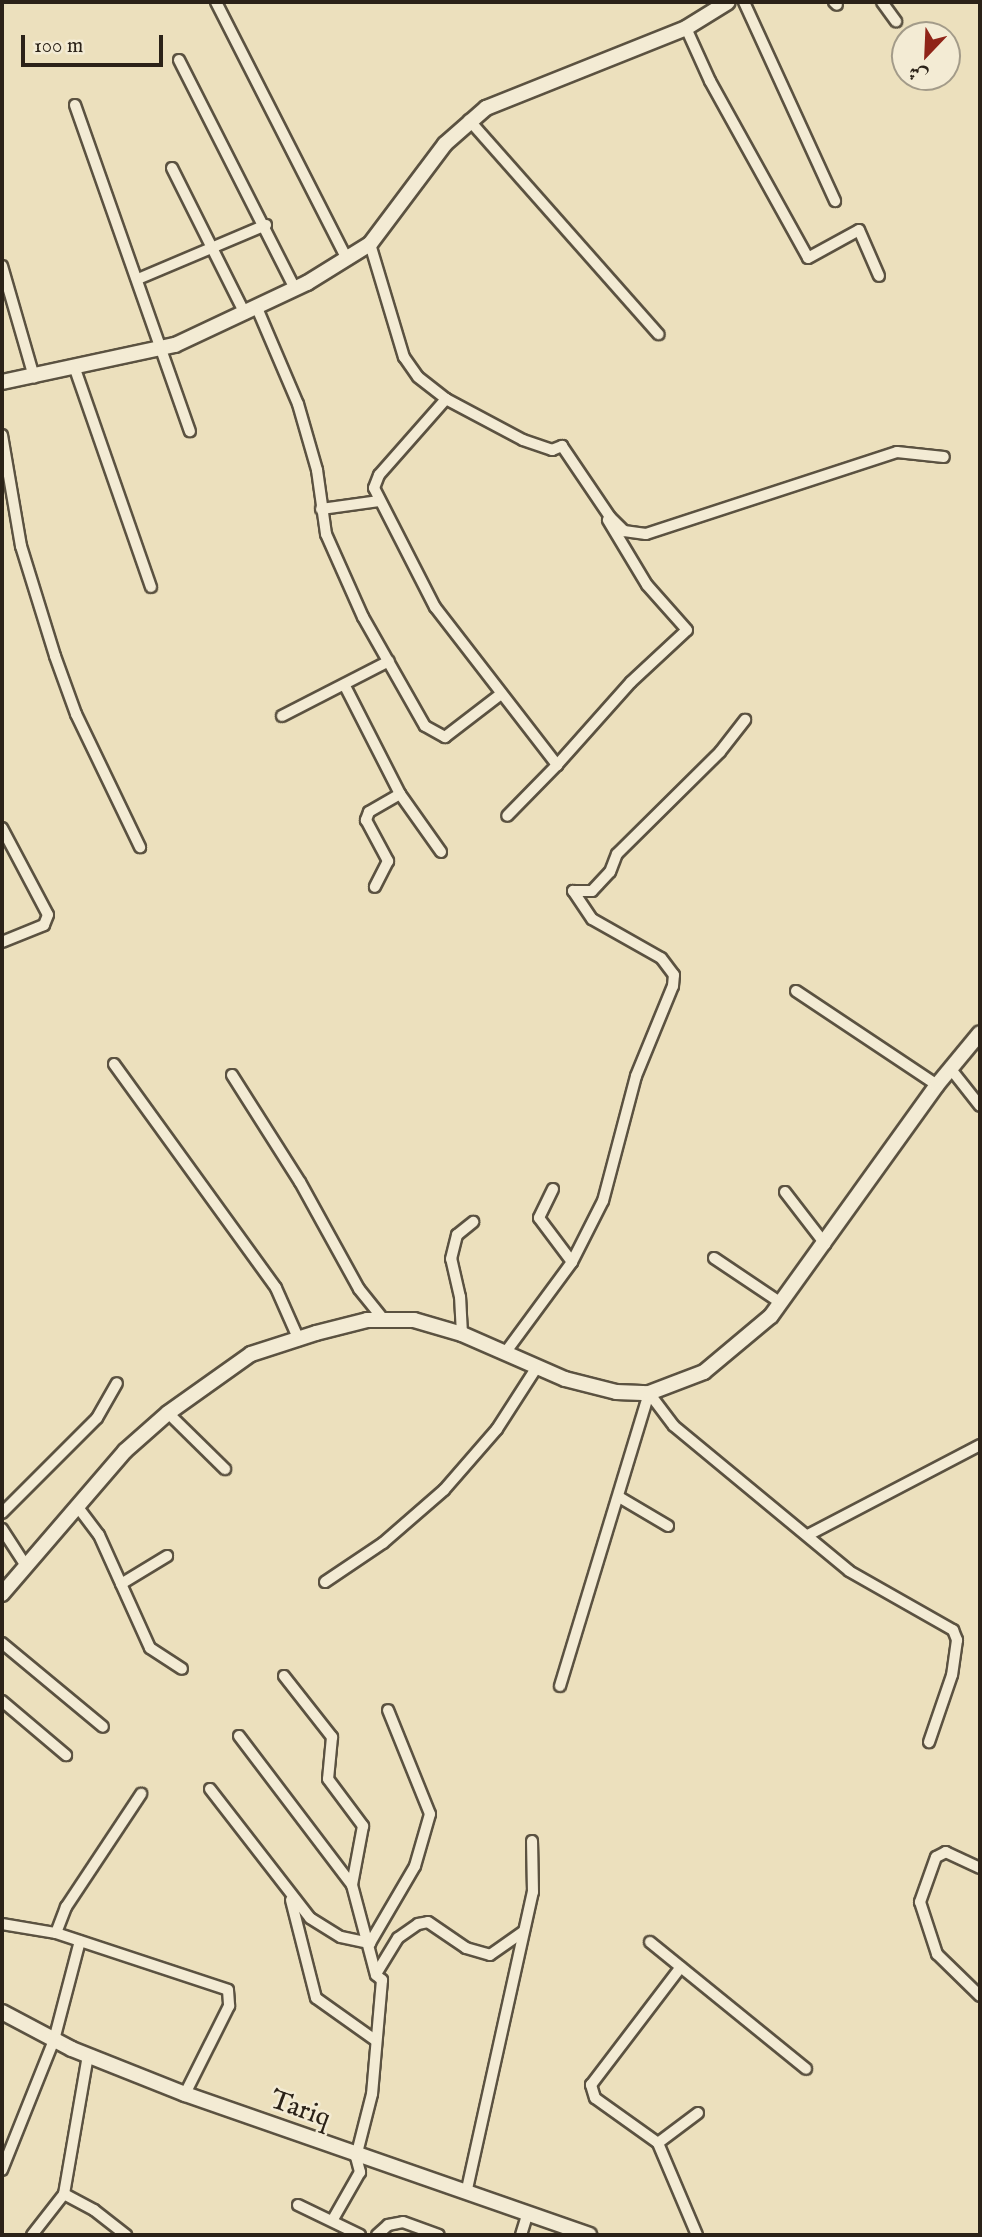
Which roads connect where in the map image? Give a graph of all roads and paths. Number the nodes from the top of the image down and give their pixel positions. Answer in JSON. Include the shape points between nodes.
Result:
{"nodes":[{"id":1,"x":216,"y":2,"type":"edge"},
{"id":2,"x":728,"y":2,"type":"edge"},
{"id":3,"x":744,"y":2,"type":"edge"},
{"id":4,"x":882,"y":2,"type":"edge"},
{"id":5,"x":896,"y":21,"type":"dead end"},
{"id":6,"x":686,"y":27,"type":"junction"},
{"id":7,"x":179,"y":60,"type":"dead end"},
{"id":8,"x":75,"y":105,"type":"dead end"},
{"id":9,"x":469,"y":120,"type":"junction"},
{"id":10,"x":172,"y":168,"type":"dead end"},
{"id":11,"x":835,"y":201,"type":"dead end"},
{"id":12,"x":266,"y":225,"type":"junction"},
{"id":13,"x":370,"y":244,"type":"junction"},
{"id":14,"x":213,"y":246,"type":"junction"},
{"id":15,"x":347,"y":259,"type":"junction"},
{"id":16,"x":2,"y":266,"type":"edge"},
{"id":17,"x":879,"y":276,"type":"dead end"},
{"id":18,"x":138,"y":279,"type":"junction"},
{"id":19,"x":295,"y":289,"type":"junction"},
{"id":20,"x":251,"y":311,"type":"junction"},
{"id":21,"x":658,"y":334,"type":"dead end"},
{"id":22,"x":162,"y":348,"type":"junction"},
{"id":23,"x":74,"y":366,"type":"junction"},
{"id":24,"x":34,"y":377,"type":"junction"},
{"id":25,"x":2,"y":383,"type":"edge"},
{"id":26,"x":446,"y":398,"type":"junction"},
{"id":27,"x":190,"y":431,"type":"dead end"},
{"id":28,"x":2,"y":435,"type":"edge"},
{"id":29,"x":552,"y":450,"type":"junction"},
{"id":30,"x":944,"y":457,"type":"dead end"},
{"id":31,"x":379,"y":501,"type":"junction"},
{"id":32,"x":321,"y":509,"type":"junction"},
{"id":33,"x":151,"y":587,"type":"dead end"},
{"id":34,"x":389,"y":661,"type":"junction"},
{"id":35,"x":345,"y":686,"type":"junction"},
{"id":36,"x":501,"y":694,"type":"junction"},
{"id":37,"x":282,"y":716,"type":"dead end"},
{"id":38,"x":745,"y":720,"type":"dead end"},
{"id":39,"x":557,"y":765,"type":"junction"},
{"id":40,"x":400,"y":794,"type":"junction"},
{"id":41,"x":507,"y":816,"type":"dead end"},
{"id":42,"x":2,"y":828,"type":"edge"},
{"id":43,"x":140,"y":847,"type":"dead end"},
{"id":44,"x":441,"y":852,"type":"dead end"},
{"id":45,"x":374,"y":887,"type":"dead end"},
{"id":46,"x":2,"y":942,"type":"edge"},
{"id":47,"x":796,"y":990,"type":"dead end"},
{"id":48,"x":980,"y":1033,"type":"edge"},
{"id":49,"x":114,"y":1064,"type":"dead end"},
{"id":50,"x":950,"y":1068,"type":"junction"},
{"id":51,"x":232,"y":1075,"type":"dead end"},
{"id":52,"x":937,"y":1085,"type":"junction"},
{"id":53,"x":980,"y":1106,"type":"edge"},
{"id":54,"x":553,"y":1189,"type":"dead end"},
{"id":55,"x":785,"y":1192,"type":"dead end"},
{"id":56,"x":473,"y":1222,"type":"dead end"},
{"id":57,"x":825,"y":1244,"type":"junction"},
{"id":58,"x":714,"y":1258,"type":"dead end"},
{"id":59,"x":572,"y":1262,"type":"junction"},
{"id":60,"x":781,"y":1303,"type":"junction"},
{"id":61,"x":383,"y":1319,"type":"junction"},
{"id":62,"x":462,"y":1334,"type":"junction"},
{"id":63,"x":299,"y":1340,"type":"junction"},
{"id":64,"x":505,"y":1353,"type":"junction"},
{"id":65,"x":537,"y":1367,"type":"junction"},
{"id":66,"x":117,"y":1383,"type":"dead end"},
{"id":67,"x":649,"y":1393,"type":"junction"},
{"id":68,"x":168,"y":1413,"type":"junction"},
{"id":69,"x":980,"y":1445,"type":"edge"},
{"id":70,"x":225,"y":1469,"type":"dead end"},
{"id":71,"x":619,"y":1497,"type":"junction"},
{"id":72,"x":78,"y":1506,"type":"junction"},
{"id":73,"x":2,"y":1513,"type":"edge"},
{"id":74,"x":668,"y":1526,"type":"dead end"},
{"id":75,"x":2,"y":1529,"type":"edge"},
{"id":76,"x":808,"y":1535,"type":"junction"},
{"id":77,"x":167,"y":1556,"type":"dead end"},
{"id":78,"x":26,"y":1566,"type":"junction"},
{"id":79,"x":326,"y":1582,"type":"dead end"},
{"id":80,"x":121,"y":1584,"type":"junction"},
{"id":81,"x":2,"y":1594,"type":"edge"},
{"id":82,"x":2,"y":1643,"type":"edge"},
{"id":83,"x":182,"y":1669,"type":"dead end"},
{"id":84,"x":284,"y":1676,"type":"dead end"},
{"id":85,"x":560,"y":1686,"type":"dead end"},
{"id":86,"x":2,"y":1700,"type":"edge"},
{"id":87,"x":388,"y":1710,"type":"dead end"},
{"id":88,"x":103,"y":1727,"type":"dead end"},
{"id":89,"x":239,"y":1736,"type":"dead end"},
{"id":90,"x":929,"y":1742,"type":"dead end"},
{"id":91,"x":66,"y":1755,"type":"dead end"},
{"id":92,"x":210,"y":1789,"type":"dead end"},
{"id":93,"x":141,"y":1794,"type":"dead end"},
{"id":94,"x":532,"y":1841,"type":"dead end"},
{"id":95,"x":980,"y":1868,"type":"edge"},
{"id":96,"x":352,"y":1885,"type":"junction"},
{"id":97,"x":290,"y":1897,"type":"junction"},
{"id":98,"x":2,"y":1924,"type":"edge"},
{"id":99,"x":523,"y":1932,"type":"junction"},
{"id":100,"x":56,"y":1933,"type":"junction"},
{"id":101,"x":80,"y":1941,"type":"junction"},
{"id":102,"x":650,"y":1942,"type":"dead end"},
{"id":103,"x":370,"y":1943,"type":"junction"},
{"id":104,"x":681,"y":1967,"type":"junction"},
{"id":105,"x":376,"y":1975,"type":"junction"},
{"id":106,"x":980,"y":1996,"type":"edge"},
{"id":107,"x":2,"y":2012,"type":"edge"},
{"id":108,"x":54,"y":2040,"type":"junction"},
{"id":109,"x":375,"y":2040,"type":"junction"},
{"id":110,"x":88,"y":2055,"type":"junction"},
{"id":111,"x":806,"y":2069,"type":"dead end"},
{"id":112,"x":185,"y":2094,"type":"junction"},
{"id":113,"x":698,"y":2113,"type":"dead end"},
{"id":114,"x":659,"y":2143,"type":"junction"},
{"id":115,"x":356,"y":2157,"type":"junction"},
{"id":116,"x":2,"y":2171,"type":"edge"},
{"id":117,"x":467,"y":2189,"type":"junction"},
{"id":118,"x":64,"y":2194,"type":"junction"},
{"id":119,"x":298,"y":2204,"type":"dead end"},
{"id":120,"x":527,"y":2214,"type":"junction"},
{"id":121,"x":332,"y":2221,"type":"junction"},
{"id":122,"x":38,"y":2233,"type":"edge"},
{"id":123,"x":127,"y":2235,"type":"edge"},
{"id":124,"x":360,"y":2235,"type":"edge"},
{"id":125,"x":377,"y":2235,"type":"edge"},
{"id":126,"x":439,"y":2235,"type":"edge"},
{"id":127,"x":521,"y":2235,"type":"edge"},
{"id":128,"x":589,"y":2235,"type":"edge"},
{"id":129,"x":697,"y":2235,"type":"edge"}],
"edges":[{"from":1,"to":15,"type":"street"},
{"from":2,"to":6,"type":"street"},
{"from":3,"to":11,"type":"street"},
{"from":4,"to":5,"type":"street"},
{"from":6,"to":9,"type":"street","via":[[537,85]]},
{"from":6,"to":17,"type":"street","via":[[710,81],[808,258],[859,230]]},
{"from":7,"to":12,"type":"street"},
{"from":8,"to":18,"type":"street"},
{"from":9,"to":13,"type":"street","via":[[445,144]]},
{"from":9,"to":21,"type":"street"},
{"from":10,"to":14,"type":"street"},
{"from":12,"to":14,"type":"street"},
{"from":12,"to":19,"type":"street"},
{"from":13,"to":15,"type":"street"},
{"from":13,"to":26,"type":"street","via":[[404,357],[418,377]]},
{"from":14,"to":18,"type":"street"},
{"from":14,"to":20,"type":"street"},
{"from":15,"to":19,"type":"street"},
{"from":16,"to":24,"type":"street"},
{"from":18,"to":22,"type":"street"},
{"from":19,"to":20,"type":"street"},
{"from":20,"to":22,"type":"street"},
{"from":20,"to":32,"type":"street","via":[[298,404],[317,470]]},
{"from":22,"to":23,"type":"street"},
{"from":22,"to":27,"type":"street"},
{"from":23,"to":24,"type":"street"},
{"from":23,"to":33,"type":"street"},
{"from":24,"to":25,"type":"street"},
{"from":26,"to":29,"type":"street","via":[[523,440]]},
{"from":26,"to":31,"type":"street","via":[[379,475],[374,488]]},
{"from":28,"to":43,"type":"street","via":[[21,546],[55,656],[76,714]]},
{"from":29,"to":30,"type":"street","via":[[562,446],[624,531],[646,534],[897,452]]},
{"from":29,"to":39,"type":"street","via":[[580,475],[647,585],[687,630],[631,682]]},
{"from":31,"to":32,"type":"street"},
{"from":31,"to":36,"type":"street","via":[[435,607]]},
{"from":32,"to":34,"type":"street","via":[[337,560]]},
{"from":34,"to":35,"type":"street"},
{"from":34,"to":36,"type":"street","via":[[425,726],[438,736],[455,731]]},
{"from":35,"to":37,"type":"street"},
{"from":35,"to":40,"type":"street"},
{"from":36,"to":39,"type":"street"},
{"from":38,"to":59,"type":"street","via":[[720,752],[617,854],[610,872],[592,891],[573,891],[592,919],[661,958],[674,975],[636,1076],[603,1201]]},
{"from":39,"to":41,"type":"street"},
{"from":40,"to":44,"type":"street"},
{"from":40,"to":45,"type":"street","via":[[367,816],[388,861]]},
{"from":42,"to":46,"type":"street","via":[[48,915],[44,925]]},
{"from":47,"to":52,"type":"street"},
{"from":48,"to":50,"type":"street"},
{"from":49,"to":63,"type":"street","via":[[276,1288]]},
{"from":50,"to":52,"type":"street"},
{"from":50,"to":53,"type":"street"},
{"from":51,"to":61,"type":"street","via":[[300,1182],[359,1289]]},
{"from":52,"to":57,"type":"street"},
{"from":54,"to":59,"type":"street","via":[[539,1218]]},
{"from":55,"to":57,"type":"street"},
{"from":56,"to":62,"type":"street","via":[[457,1235],[451,1259]]},
{"from":57,"to":60,"type":"street"},
{"from":58,"to":60,"type":"street"},
{"from":59,"to":64,"type":"street"},
{"from":60,"to":67,"type":"street","via":[[731,1354],[679,1384]]},
{"from":61,"to":62,"type":"street","via":[[414,1320]]},
{"from":61,"to":63,"type":"street"},
{"from":62,"to":64,"type":"street"},
{"from":63,"to":68,"type":"street","via":[[251,1354]]},
{"from":64,"to":65,"type":"street"},
{"from":65,"to":67,"type":"street","via":[[603,1390]]},
{"from":65,"to":79,"type":"street","via":[[497,1429],[444,1490],[383,1543]]},
{"from":66,"to":73,"type":"street","via":[[97,1418]]},
{"from":67,"to":71,"type":"street"},
{"from":67,"to":76,"type":"street","via":[[674,1426]]},
{"from":68,"to":70,"type":"street"},
{"from":68,"to":72,"type":"street","via":[[125,1451]]},
{"from":69,"to":76,"type":"street"},
{"from":71,"to":74,"type":"street"},
{"from":71,"to":85,"type":"street"},
{"from":72,"to":78,"type":"street"},
{"from":72,"to":80,"type":"street","via":[[99,1535]]},
{"from":75,"to":78,"type":"street"},
{"from":76,"to":90,"type":"street","via":[[860,1578],[953,1630],[957,1640],[952,1675]]},
{"from":77,"to":80,"type":"street"},
{"from":78,"to":81,"type":"street"},
{"from":80,"to":83,"type":"street","via":[[150,1648]]},
{"from":82,"to":88,"type":"street"},
{"from":84,"to":96,"type":"street","via":[[332,1737],[328,1779],[363,1826]]},
{"from":86,"to":91,"type":"street"},
{"from":87,"to":103,"type":"street","via":[[414,1779],[429,1802],[429,1826],[415,1866]]},
{"from":89,"to":96,"type":"street"},
{"from":92,"to":97,"type":"street"},
{"from":93,"to":100,"type":"street","via":[[66,1907]]},
{"from":94,"to":99,"type":"street","via":[[533,1892]]},
{"from":95,"to":106,"type":"street","via":[[946,1852],[936,1857],[920,1902],[937,1954]]},
{"from":96,"to":103,"type":"street"},
{"from":97,"to":103,"type":"street","via":[[324,1930]]},
{"from":97,"to":109,"type":"street","via":[[316,1998]]},
{"from":98,"to":100,"type":"street"},
{"from":99,"to":105,"type":"street","via":[[490,1955],[467,1948],[428,1922],[418,1924],[398,1938]]},
{"from":99,"to":117,"type":"street"},
{"from":100,"to":101,"type":"street"},
{"from":101,"to":108,"type":"street"},
{"from":101,"to":112,"type":"street","via":[[228,1990],[229,2006]]},
{"from":102,"to":104,"type":"street"},
{"from":103,"to":105,"type":"street"},
{"from":104,"to":111,"type":"street"},
{"from":104,"to":114,"type":"street","via":[[591,2085],[595,2098]]},
{"from":105,"to":109,"type":"street","via":[[382,1980]]},
{"from":107,"to":108,"type":"street","name":"Tariq"},
{"from":108,"to":110,"type":"street","name":"Tariq"},
{"from":108,"to":116,"type":"street"},
{"from":109,"to":115,"type":"street","via":[[372,2094]]},
{"from":110,"to":112,"type":"street","name":"Tariq"},
{"from":110,"to":118,"type":"street"},
{"from":112,"to":115,"type":"street","name":"Tariq"},
{"from":113,"to":114,"type":"street"},
{"from":114,"to":129,"type":"street"},
{"from":115,"to":117,"type":"street","name":"Tariq"},
{"from":115,"to":121,"type":"street","via":[[360,2172]]},
{"from":117,"to":120,"type":"street","name":"Tariq"},
{"from":118,"to":122,"type":"street"},
{"from":118,"to":123,"type":"street"},
{"from":119,"to":121,"type":"street"},
{"from":120,"to":127,"type":"street"},
{"from":120,"to":128,"type":"street","name":"Tariq"},
{"from":121,"to":124,"type":"street"},
{"from":125,"to":126,"type":"street","via":[[388,2225],[403,2222]]}]}
